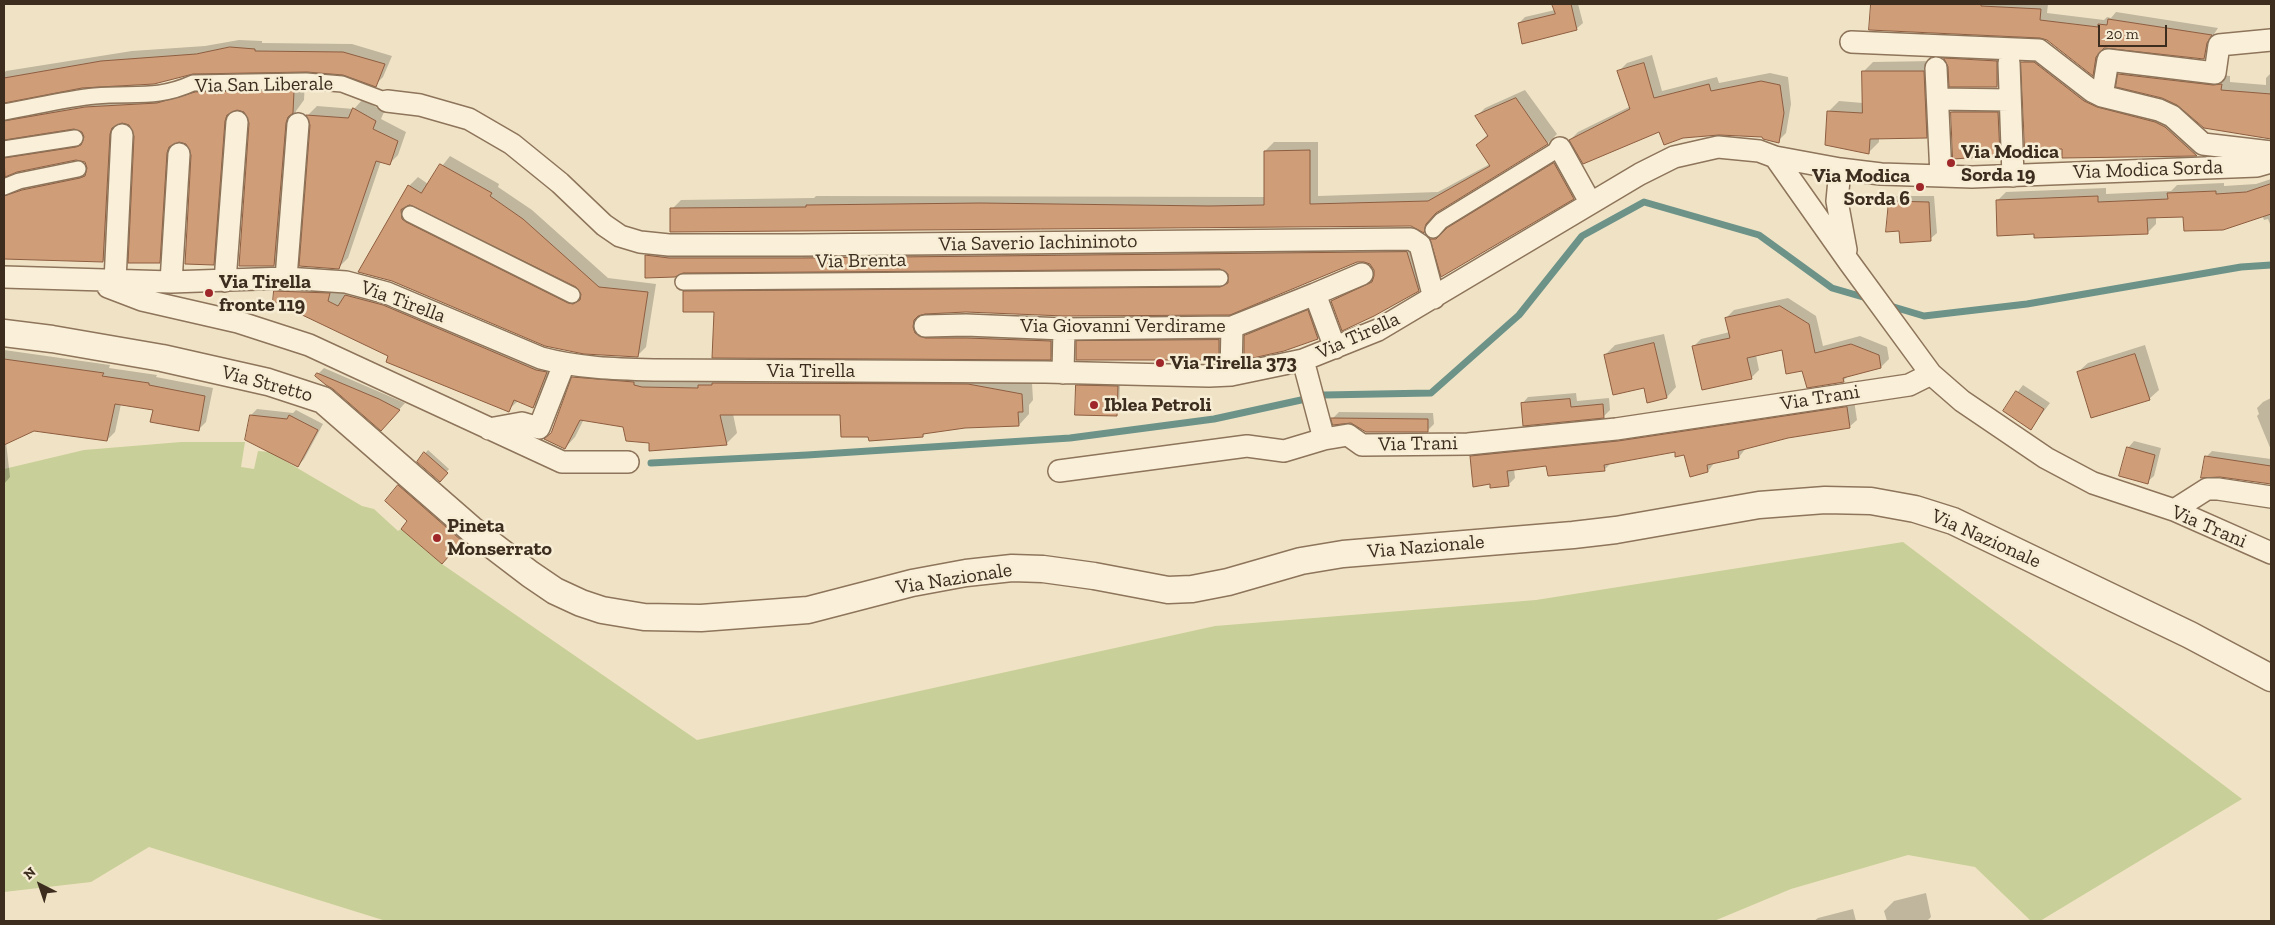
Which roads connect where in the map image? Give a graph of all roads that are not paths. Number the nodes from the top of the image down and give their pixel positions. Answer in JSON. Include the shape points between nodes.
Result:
{"nodes":[{"id":1,"x":2271,"y":40,"type":"edge"},
{"id":2,"x":1851,"y":42,"type":"dead end"},
{"id":3,"x":2009,"y":63,"type":"dead end"},
{"id":4,"x":1936,"y":68,"type":"dead end"},
{"id":5,"x":2102,"y":96,"type":"junction"},
{"id":6,"x":1938,"y":99,"type":"junction"},
{"id":7,"x":2010,"y":100,"type":"junction"},
{"id":8,"x":387,"y":101,"type":"joint"},
{"id":9,"x":4,"y":112,"type":"edge"},
{"id":10,"x":237,"y":122,"type":"dead end"},
{"id":11,"x":298,"y":124,"type":"dead end"},
{"id":12,"x":122,"y":136,"type":"dead end"},
{"id":13,"x":75,"y":138,"type":"dead end"},
{"id":14,"x":1560,"y":148,"type":"joint"},
{"id":15,"x":4,"y":149,"type":"edge"},
{"id":16,"x":2271,"y":152,"type":"edge"},
{"id":17,"x":179,"y":154,"type":"dead end"},
{"id":18,"x":1775,"y":156,"type":"junction"},
{"id":19,"x":2271,"y":162,"type":"edge"},
{"id":20,"x":78,"y":169,"type":"dead end"},
{"id":21,"x":1840,"y":170,"type":"junction"},
{"id":22,"x":1941,"y":176,"type":"junction"},
{"id":23,"x":2013,"y":176,"type":"junction"},
{"id":24,"x":4,"y":187,"type":"edge"},
{"id":25,"x":1590,"y":202,"type":"junction"},
{"id":26,"x":410,"y":214,"type":"dead end"},
{"id":27,"x":604,"y":224,"type":"joint"},
{"id":28,"x":1433,"y":230,"type":"dead end"},
{"id":29,"x":1848,"y":262,"type":"junction"},
{"id":30,"x":1362,"y":274,"type":"dead end"},
{"id":31,"x":4,"y":277,"type":"edge"},
{"id":32,"x":286,"y":278,"type":"junction"},
{"id":33,"x":1220,"y":278,"type":"dead end"},
{"id":34,"x":91,"y":281,"type":"junction"},
{"id":35,"x":115,"y":281,"type":"junction"},
{"id":36,"x":225,"y":281,"type":"junction"},
{"id":37,"x":171,"y":282,"type":"junction"},
{"id":38,"x":682,"y":282,"type":"dead end"},
{"id":39,"x":1315,"y":294,"type":"junction"},
{"id":40,"x":572,"y":295,"type":"dead end"},
{"id":41,"x":1434,"y":298,"type":"junction"},
{"id":42,"x":925,"y":326,"type":"dead end"},
{"id":43,"x":1232,"y":326,"type":"junction"},
{"id":44,"x":1064,"y":329,"type":"junction"},
{"id":45,"x":4,"y":333,"type":"edge"},
{"id":46,"x":1335,"y":348,"type":"junction"},
{"id":47,"x":1302,"y":360,"type":"junction"},
{"id":48,"x":564,"y":364,"type":"junction"},
{"id":49,"x":1063,"y":373,"type":"junction"},
{"id":50,"x":1231,"y":374,"type":"junction"},
{"id":51,"x":1931,"y":374,"type":"junction"},
{"id":52,"x":489,"y":429,"type":"junction"},
{"id":53,"x":1324,"y":439,"type":"junction"},
{"id":54,"x":628,"y":462,"type":"dead end"},
{"id":55,"x":1060,"y":471,"type":"dead end"},
{"id":56,"x":2271,"y":497,"type":"edge"},
{"id":57,"x":2174,"y":510,"type":"junction"},
{"id":58,"x":2271,"y":553,"type":"edge"},
{"id":59,"x":555,"y":591,"type":"joint"},
{"id":60,"x":2271,"y":678,"type":"edge"}],
"edges":[{"from":1,"to":5,"type":"street","via":[[2219,45],[2215,73],[2108,60]]},
{"from":2,"to":5,"type":"street","via":[[2039,50]]},
{"from":3,"to":7,"type":"street"},
{"from":4,"to":6,"type":"street"},
{"from":5,"to":16,"type":"street","via":[[2172,116],[2204,144]]},
{"from":6,"to":7,"type":"street"},
{"from":6,"to":22,"type":"street"},
{"from":7,"to":23,"type":"street"},
{"from":8,"to":9,"type":"street","name":"Via San Liberale","via":[[342,84],[306,81],[193,83],[158,95],[95,96]]},
{"from":8,"to":27,"type":"street","name":"Via San Liberale","via":[[420,105],[469,119],[512,144]]},
{"from":10,"to":36,"type":"street"},
{"from":11,"to":32,"type":"street"},
{"from":12,"to":35,"type":"street"},
{"from":13,"to":15,"type":"street"},
{"from":14,"to":25,"type":"street"},
{"from":14,"to":28,"type":"street","via":[[1441,221]]},
{"from":17,"to":37,"type":"street"},
{"from":18,"to":21,"type":"street","name":"Via Modica Sorda"},
{"from":18,"to":25,"type":"street","name":"Via Modica Sorda","via":[[1739,148],[1700,150],[1674,157]]},
{"from":18,"to":29,"type":"street"},
{"from":19,"to":23,"type":"street","name":"Via Modica Sorda","via":[[2257,166]]},
{"from":20,"to":24,"type":"street"},
{"from":21,"to":22,"type":"street","name":"Via Modica Sorda"},
{"from":21,"to":29,"type":"street","via":[[1837,201]]},
{"from":22,"to":23,"type":"street","name":"Via Modica Sorda"},
{"from":25,"to":41,"type":"street","name":"Via Tirella"},
{"from":26,"to":40,"type":"street"},
{"from":27,"to":41,"type":"street","name":"Via Saverio Iachininoto","via":[[620,236],[669,245],[1411,238],[1420,245]]},
{"from":29,"to":51,"type":"street"},
{"from":30,"to":39,"type":"street","name":"Via Giovanni Verdirame"},
{"from":31,"to":34,"type":"street","name":"Via Tirella"},
{"from":32,"to":36,"type":"street","name":"Via Tirella"},
{"from":32,"to":48,"type":"street","name":"Via Tirella","via":[[346,282],[387,293],[541,358]]},
{"from":33,"to":38,"type":"street","name":"Via Brenta"},
{"from":34,"to":35,"type":"street","name":"Via Tirella"},
{"from":34,"to":52,"type":"street","via":[[142,300],[238,322],[309,345]]},
{"from":35,"to":37,"type":"street","name":"Via Tirella"},
{"from":36,"to":37,"type":"street","name":"Via Tirella"},
{"from":39,"to":43,"type":"street","name":"Via Giovanni Verdirame"},
{"from":39,"to":46,"type":"street"},
{"from":41,"to":46,"type":"street","name":"Via Tirella","via":[[1378,330]]},
{"from":42,"to":44,"type":"street","name":"Via Giovanni Verdirame"},
{"from":43,"to":44,"type":"street","name":"Via Giovanni Verdirame"},
{"from":43,"to":50,"type":"street"},
{"from":44,"to":49,"type":"street"},
{"from":45,"to":59,"type":"street","name":"Via Stretto","via":[[52,338],[162,358],[268,382],[324,400],[471,529]]},
{"from":46,"to":47,"type":"street","name":"Via Tirella"},
{"from":47,"to":50,"type":"street","name":"Via Tirella"},
{"from":47,"to":53,"type":"street"},
{"from":48,"to":49,"type":"street","name":"Via Tirella","via":[[654,370]]},
{"from":48,"to":52,"type":"street","via":[[538,428],[522,423]]},
{"from":49,"to":50,"type":"street","name":"Via Tirella"},
{"from":51,"to":53,"type":"street","name":"Via Trani","via":[[1909,385],[1616,429],[1468,444],[1362,445],[1348,435]]},
{"from":51,"to":57,"type":"street","name":"Via Trani","via":[[1962,401],[2046,458],[2093,483]]},
{"from":52,"to":54,"type":"street","via":[[562,462]]},
{"from":53,"to":55,"type":"street","name":"Via Trani","via":[[1284,451],[1246,446]]},
{"from":56,"to":57,"type":"street","via":[[2207,489]]},
{"from":57,"to":58,"type":"street","name":"Via Trani"},
{"from":59,"to":60,"type":"street","name":"Via Nazionale","via":[[602,610],[644,617],[701,618],[808,610],[912,583],[1012,568],[1094,576],[1168,590],[1192,589],[1301,561],[1343,554],[1598,532],[1759,504],[1871,501],[1915,509],[1953,521]]}]}
